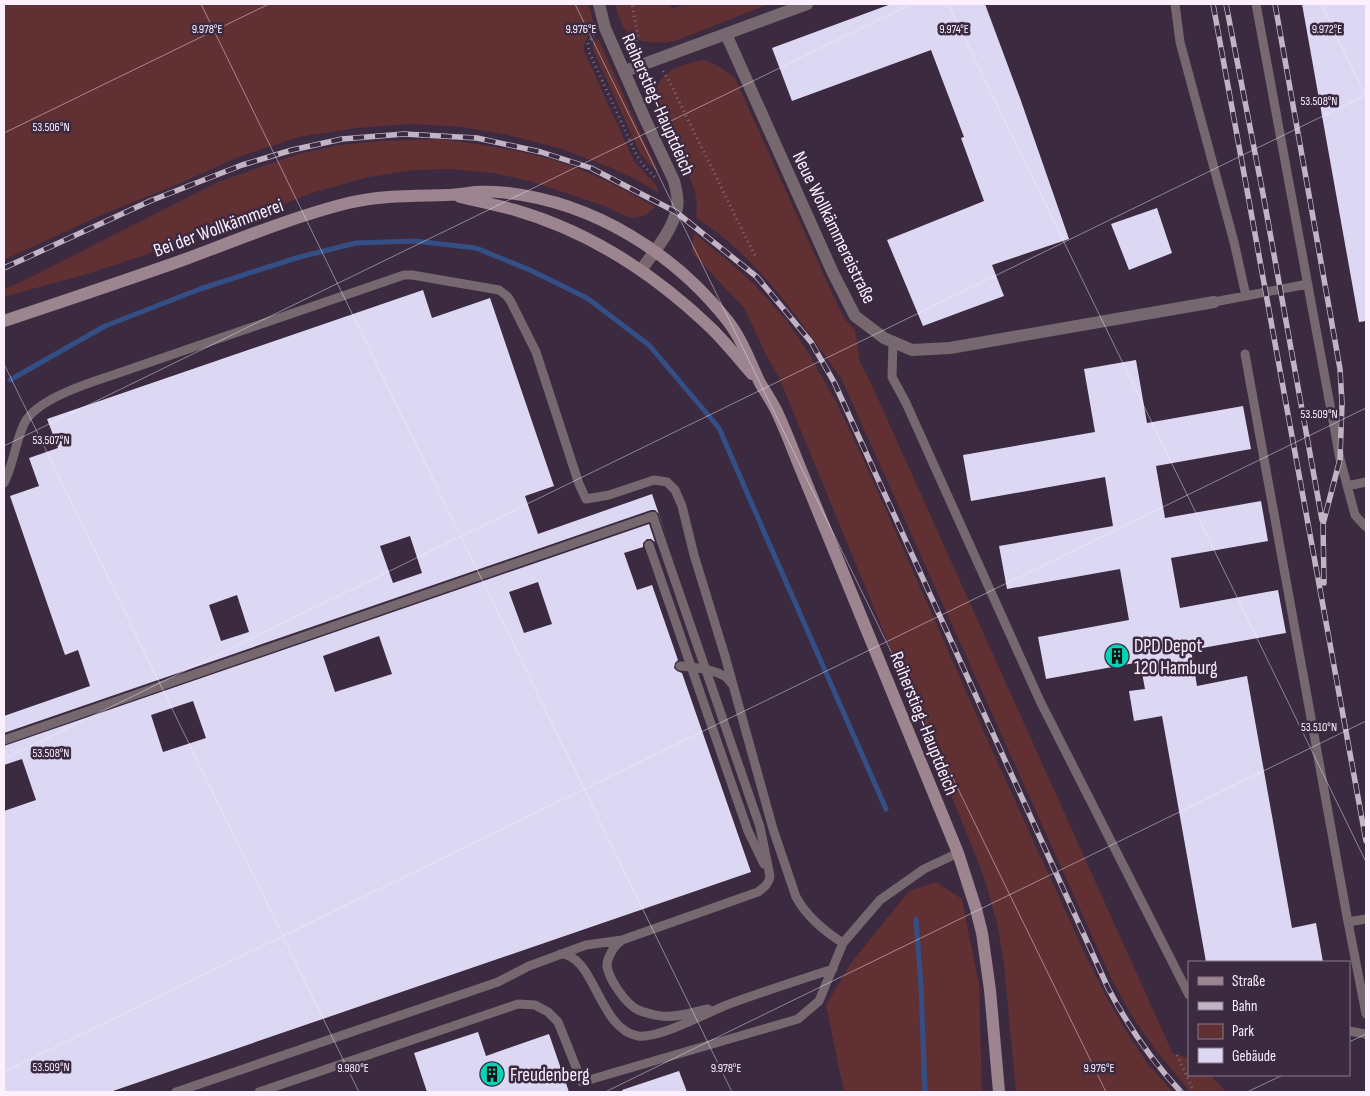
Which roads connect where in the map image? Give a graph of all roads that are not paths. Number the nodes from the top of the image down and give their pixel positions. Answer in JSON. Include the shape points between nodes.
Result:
{"nodes":[{"id":1,"x":599,"y":4,"type":"edge"},
{"id":2,"x":807,"y":4,"type":"edge"},
{"id":3,"x":1175,"y":4,"type":"edge"},
{"id":4,"x":1256,"y":4,"type":"edge"},
{"id":5,"x":726,"y":34,"type":"junction"},
{"id":6,"x":625,"y":72,"type":"junction"},
{"id":7,"x":451,"y":195,"type":"junction"},
{"id":8,"x":655,"y":252,"type":"junction"},
{"id":9,"x":641,"y":270,"type":"junction"},
{"id":10,"x":1308,"y":284,"type":"junction"},
{"id":11,"x":1246,"y":296,"type":"junction"},
{"id":12,"x":1214,"y":302,"type":"joint"},
{"id":13,"x":4,"y":321,"type":"edge"},
{"id":14,"x":894,"y":342,"type":"junction"},
{"id":15,"x":1245,"y":354,"type":"dead end"},
{"id":16,"x":761,"y":384,"type":"junction"},
{"id":17,"x":1366,"y":482,"type":"edge"},
{"id":18,"x":4,"y":483,"type":"edge"},
{"id":19,"x":1347,"y":486,"type":"junction"},
{"id":20,"x":1366,"y":528,"type":"edge"},
{"id":21,"x":649,"y":545,"type":"dead end"},
{"id":22,"x":680,"y":666,"type":"dead end"},
{"id":23,"x":733,"y":685,"type":"junction"},
{"id":24,"x":4,"y":740,"type":"edge"},
{"id":25,"x":958,"y":853,"type":"junction"},
{"id":26,"x":770,"y":876,"type":"junction"},
{"id":27,"x":1366,"y":919,"type":"edge"},
{"id":28,"x":1348,"y":922,"type":"junction"},
{"id":29,"x":622,"y":940,"type":"junction"},
{"id":30,"x":842,"y":943,"type":"junction"},
{"id":31,"x":560,"y":954,"type":"junction"},
{"id":32,"x":833,"y":968,"type":"junction"},
{"id":33,"x":1188,"y":992,"type":"edge"},
{"id":34,"x":730,"y":1004,"type":"junction"},
{"id":35,"x":1366,"y":1014,"type":"edge"},
{"id":36,"x":1350,"y":1031,"type":"edge"},
{"id":37,"x":1366,"y":1034,"type":"edge"},
{"id":38,"x":176,"y":1092,"type":"edge"},
{"id":39,"x":259,"y":1092,"type":"edge"},
{"id":40,"x":999,"y":1092,"type":"edge"}],
"edges":[{"from":1,"to":6,"type":"street","name":"Reiherstieg-Hauptdeich","via":[[605,28]]},
{"from":2,"to":5,"type":"street"},
{"from":3,"to":11,"type":"lane","via":[[1180,42]]},
{"from":4,"to":10,"type":"lane"},
{"from":5,"to":6,"type":"street"},
{"from":5,"to":14,"type":"street","name":"Neue Wollkämmereistraße","via":[[855,316]]},
{"from":6,"to":8,"type":"street","name":"Reiherstieg-Hauptdeich","via":[[676,188],[677,208]]},
{"from":7,"to":8,"type":"main road","name":"Bei der Wollkämmerei","via":[[484,192],[544,199],[597,218]]},
{"from":7,"to":9,"type":"main road","name":"Bei der Wollkämmerei","via":[[516,210],[555,224],[608,249]]},
{"from":7,"to":13,"type":"main road","name":"Bei der Wollkämmerei","via":[[394,196],[336,206]]},
{"from":8,"to":9,"type":"street","name":"Reiherstieg-Hauptdeich"},
{"from":8,"to":16,"type":"main road","name":"Bei der Wollkämmerei","via":[[693,282],[729,322]]},
{"from":9,"to":16,"type":"main road","name":"Bei der Wollkämmerei","via":[[713,330]]},
{"from":10,"to":11,"type":"lane"},
{"from":10,"to":19,"type":"lane"},
{"from":11,"to":12,"type":"lane"},
{"from":12,"to":14,"type":"street","name":"Neue Wollkämmereistraße","via":[[950,348],[912,350]]},
{"from":14,"to":33,"type":"lane","via":[[892,377],[1040,701]]},
{"from":15,"to":28,"type":"lane"},
{"from":16,"to":25,"type":"main road","name":"Reiherstieg-Hauptdeich","via":[[788,436]]},
{"from":17,"to":19,"type":"lane"},
{"from":18,"to":23,"type":"lane","via":[[21,431],[30,415],[82,385],[404,276],[496,289],[507,296],[536,352],[586,499],[654,480],[667,482],[675,490]]},
{"from":19,"to":20,"type":"lane","via":[[1354,515]]},
{"from":21,"to":26,"type":"lane","bridge":true,"via":[[748,831]]},
{"from":22,"to":23,"type":"lane","via":[[718,672]]},
{"from":23,"to":30,"type":"lane","via":[[773,829],[796,897],[817,924]]},
{"from":24,"to":26,"type":"lane","bridge":true,"via":[[653,516],[760,827]]},
{"from":25,"to":30,"type":"lane","via":[[924,869],[880,900]]},
{"from":25,"to":40,"type":"main road","name":"Reiherstieg-Hauptdeich","via":[[982,933]]},
{"from":26,"to":29,"type":"lane","via":[[758,892]]},
{"from":27,"to":28,"type":"lane"},
{"from":28,"to":35,"type":"lane"},
{"from":29,"to":31,"type":"lane","via":[[586,945]]},
{"from":29,"to":34,"type":"lane","via":[[612,950],[607,966],[619,991],[637,1010],[662,1016],[678,1015]]},
{"from":30,"to":32,"type":"lane"},
{"from":31,"to":34,"type":"lane","via":[[578,961],[618,1026],[639,1036],[663,1032]]},
{"from":31,"to":38,"type":"lane","via":[[498,982]]},
{"from":32,"to":34,"type":"lane"},
{"from":32,"to":39,"type":"lane","via":[[819,1001],[798,1019],[582,1082],[558,1022],[536,1005],[518,1004]]},
{"from":36,"to":37,"type":"lane"}]}
